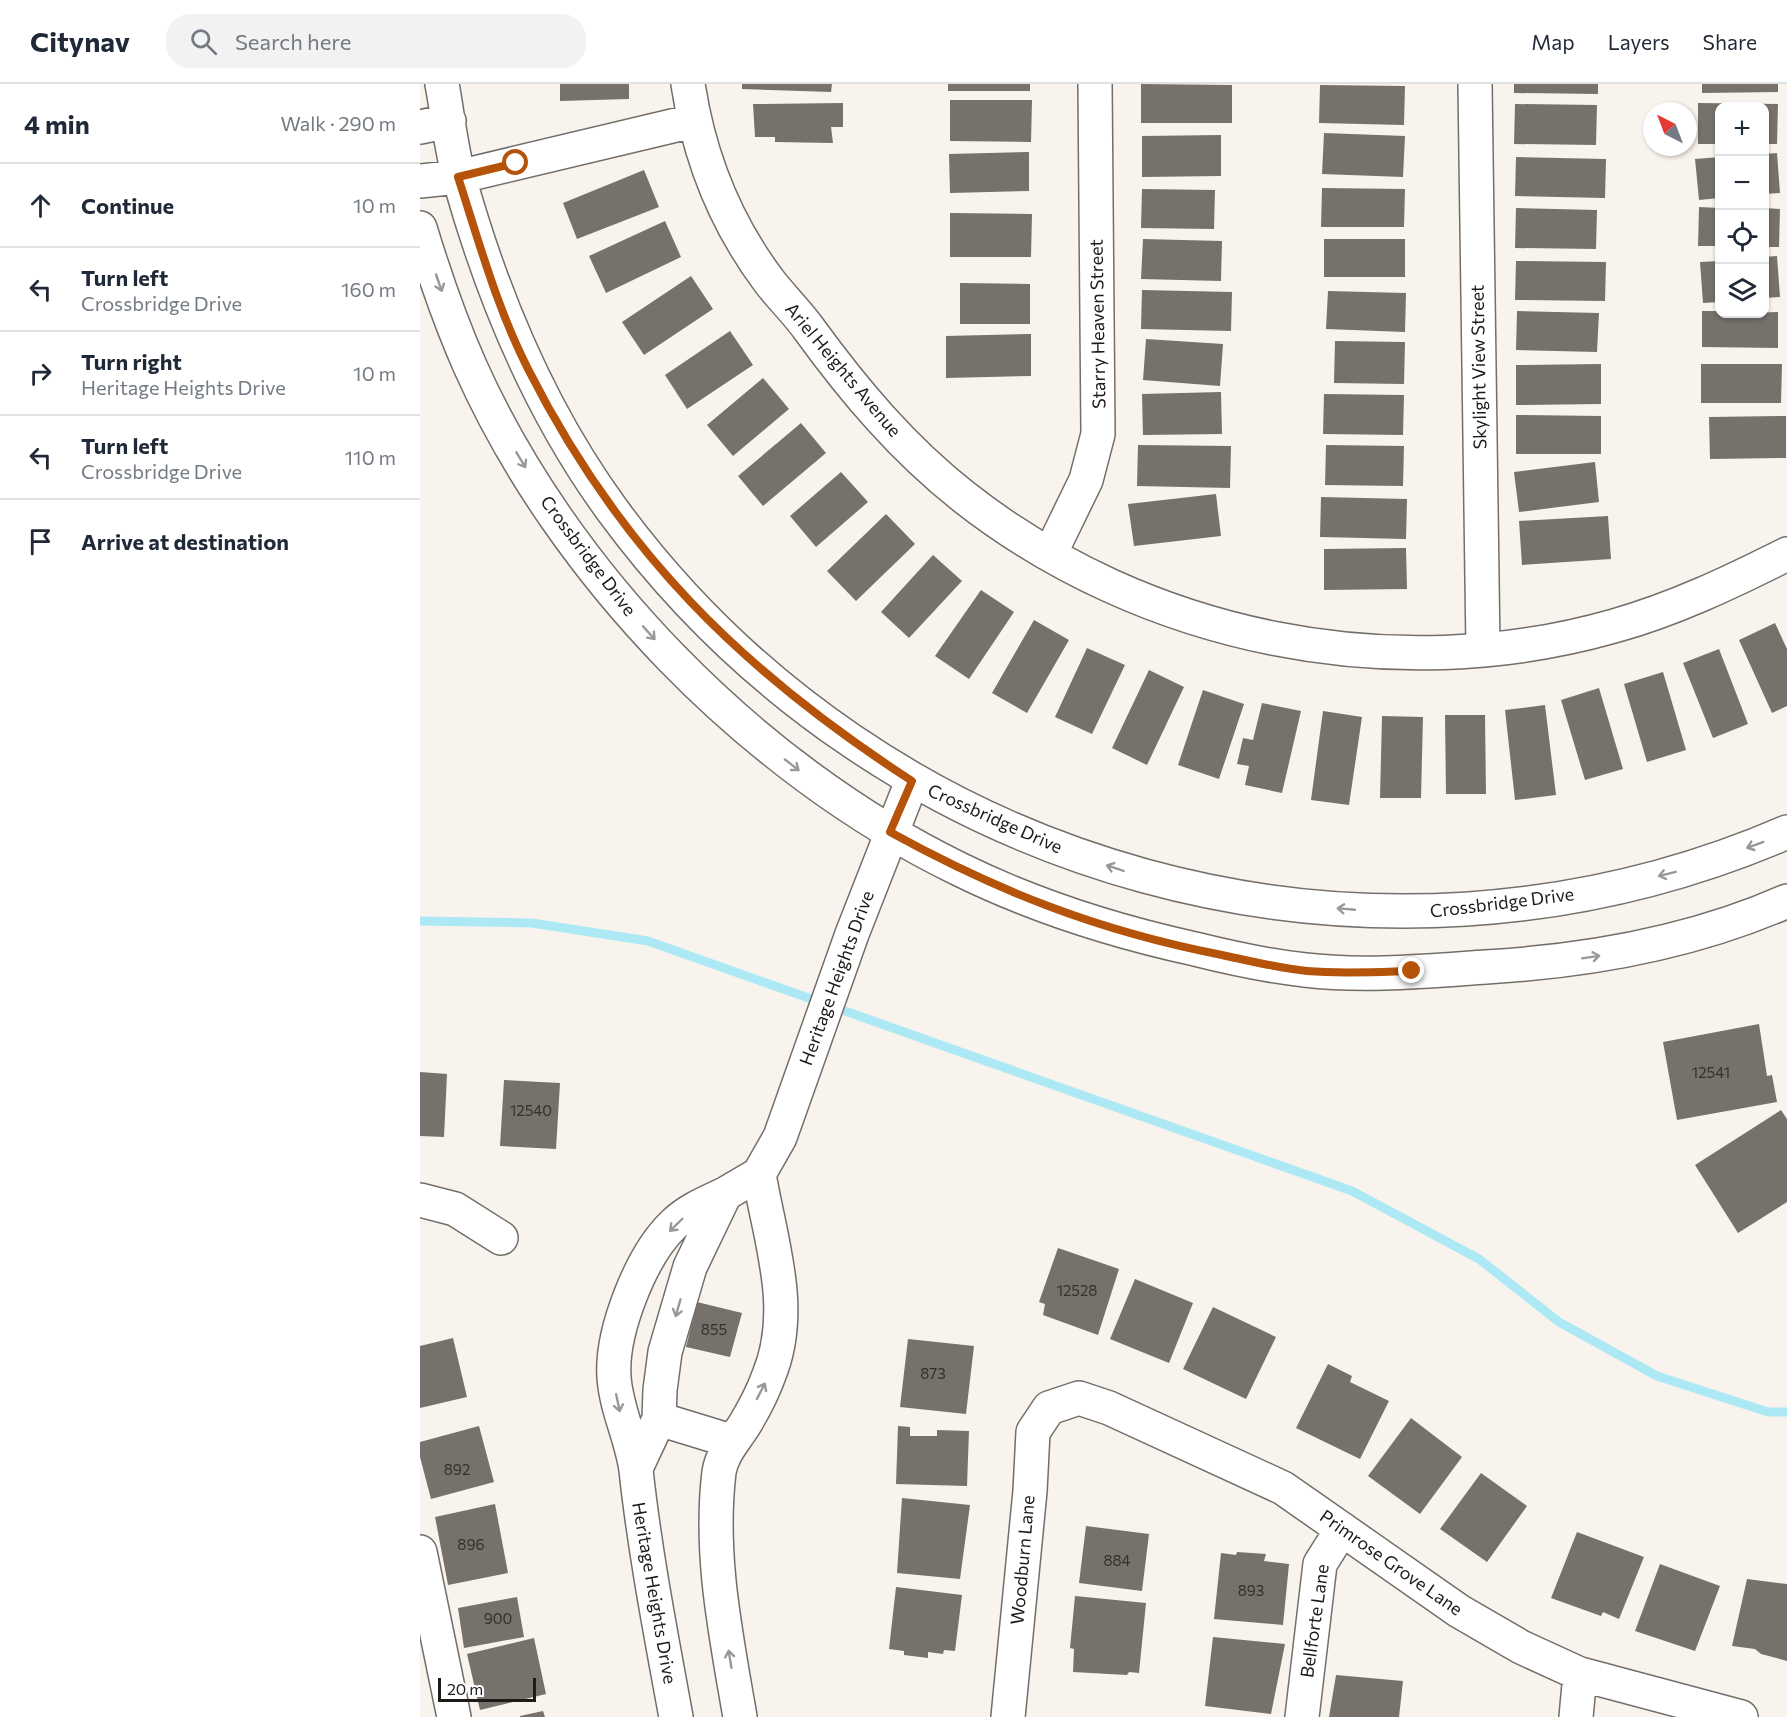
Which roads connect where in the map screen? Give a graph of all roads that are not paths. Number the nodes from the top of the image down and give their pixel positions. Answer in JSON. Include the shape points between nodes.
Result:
{"nodes":[{"id":1,"x":442,"y":84,"type":"edge"},
{"id":2,"x":688,"y":84,"type":"edge"},
{"id":3,"x":1095,"y":84,"type":"edge"},
{"id":4,"x":1475,"y":84,"type":"edge"},
{"id":5,"x":693,"y":121,"type":"junction"},
{"id":6,"x":434,"y":124,"type":"edge"},
{"id":7,"x":458,"y":177,"type":"junction"},
{"id":8,"x":420,"y":181,"type":"edge"},
{"id":9,"x":420,"y":228,"type":"edge"},
{"id":10,"x":1050,"y":554,"type":"junction"},
{"id":11,"x":1787,"y":554,"type":"edge"},
{"id":12,"x":1483,"y":649,"type":"junction"},
{"id":13,"x":912,"y":781,"type":"junction"},
{"id":14,"x":890,"y":832,"type":"junction"},
{"id":15,"x":1787,"y":832,"type":"edge"},
{"id":16,"x":1787,"y":901,"type":"edge"},
{"id":17,"x":759,"y":1174,"type":"junction"},
{"id":18,"x":725,"y":1194,"type":"junction"},
{"id":19,"x":420,"y":1200,"type":"edge"},
{"id":20,"x":501,"y":1238,"type":"dead end"},
{"id":21,"x":1049,"y":1408,"type":"joint"},
{"id":22,"x":659,"y":1419,"type":"junction"},
{"id":23,"x":732,"y":1441,"type":"junction"},
{"id":24,"x":636,"y":1468,"type":"junction"},
{"id":25,"x":1342,"y":1529,"type":"junction"},
{"id":26,"x":420,"y":1552,"type":"edge"},
{"id":27,"x":1580,"y":1674,"type":"junction"},
{"id":28,"x":454,"y":1717,"type":"edge"},
{"id":29,"x":676,"y":1717,"type":"edge"},
{"id":30,"x":740,"y":1717,"type":"edge"},
{"id":31,"x":1008,"y":1717,"type":"edge"},
{"id":32,"x":1302,"y":1717,"type":"edge"},
{"id":33,"x":1576,"y":1717,"type":"edge"},
{"id":34,"x":1741,"y":1717,"type":"edge"}],
"edges":[{"from":1,"to":6,"type":"street","name":"Crossbridge Drive"},
{"from":2,"to":5,"type":"street","name":"Ariel Heights Avenue"},
{"from":3,"to":10,"type":"street","name":"Starry Heaven Street","via":[[1098,434],[1086,480]]},
{"from":4,"to":12,"type":"street","name":"Skylight View Street"},
{"from":5,"to":7,"type":"street"},
{"from":5,"to":10,"type":"street","name":"Ariel Heights Avenue","via":[[710,178],[737,231],[768,280],[840,372],[919,458],[964,496]]},
{"from":6,"to":7,"type":"street","name":"Crossbridge Drive"},
{"from":7,"to":8,"type":"street"},
{"from":7,"to":13,"type":"street","name":"Crossbridge Drive","via":[[488,271],[528,368],[613,511],[674,585],[742,655],[813,713]]},
{"from":9,"to":14,"type":"street","name":"Crossbridge Drive","one_way":true,"via":[[452,321],[491,408],[541,493],[599,576],[669,656],[737,720],[809,778]]},
{"from":10,"to":12,"type":"street","name":"Ariel Heights Avenue","via":[[1113,588],[1168,610],[1277,640],[1389,652]]},
{"from":11,"to":12,"type":"street","name":"Ariel Heights Avenue","via":[[1720,588],[1613,626],[1558,639]]},
{"from":13,"to":14,"type":"street","name":"Heritage Heights Drive"},
{"from":15,"to":13,"type":"street","name":"Crossbridge Drive","one_way":true,"via":[[1677,872],[1587,893],[1485,908],[1368,911],[1265,901],[1125,871],[1036,840]]},
{"from":14,"to":16,"type":"street","name":"Crossbridge Drive","one_way":true,"via":[[957,868],[1072,916],[1161,942],[1307,970],[1459,970],[1588,958],[1682,937]]},
{"from":14,"to":17,"type":"street","name":"Heritage Heights Drive","via":[[780,1137]]},
{"from":17,"to":18,"type":"street","name":"Heritage Heights Drive"},
{"from":23,"to":17,"type":"street","one_way":true,"via":[[764,1387],[778,1350],[781,1290]]},
{"from":18,"to":22,"type":"street","one_way":true,"via":[[690,1267],[665,1352]]},
{"from":18,"to":24,"type":"street","name":"Heritage Heights Drive","one_way":true,"via":[[674,1224],[638,1280],[619,1328],[614,1376]]},
{"from":19,"to":20,"type":"street","via":[[455,1209]]},
{"from":21,"to":25,"type":"street","name":"Primrose Grove Lane","via":[[1079,1398],[1109,1408],[1283,1488]]},
{"from":21,"to":31,"type":"street","name":"Woodburn Lane","via":[[1033,1432]]},
{"from":22,"to":23,"type":"street"},
{"from":22,"to":24,"type":"street"},
{"from":30,"to":23,"type":"street","one_way":true,"via":[[718,1593],[716,1548],[720,1469]]},
{"from":24,"to":29,"type":"street","name":"Heritage Heights Drive","via":[[641,1523]]},
{"from":25,"to":27,"type":"street","name":"Primrose Grove Lane","via":[[1459,1611],[1521,1647]]},
{"from":25,"to":32,"type":"street","name":"Bellforte Lane","via":[[1320,1564]]},
{"from":26,"to":28,"type":"street"},
{"from":27,"to":33,"type":"street"},
{"from":27,"to":34,"type":"street","name":"Primrose Grove Lane"}]}
